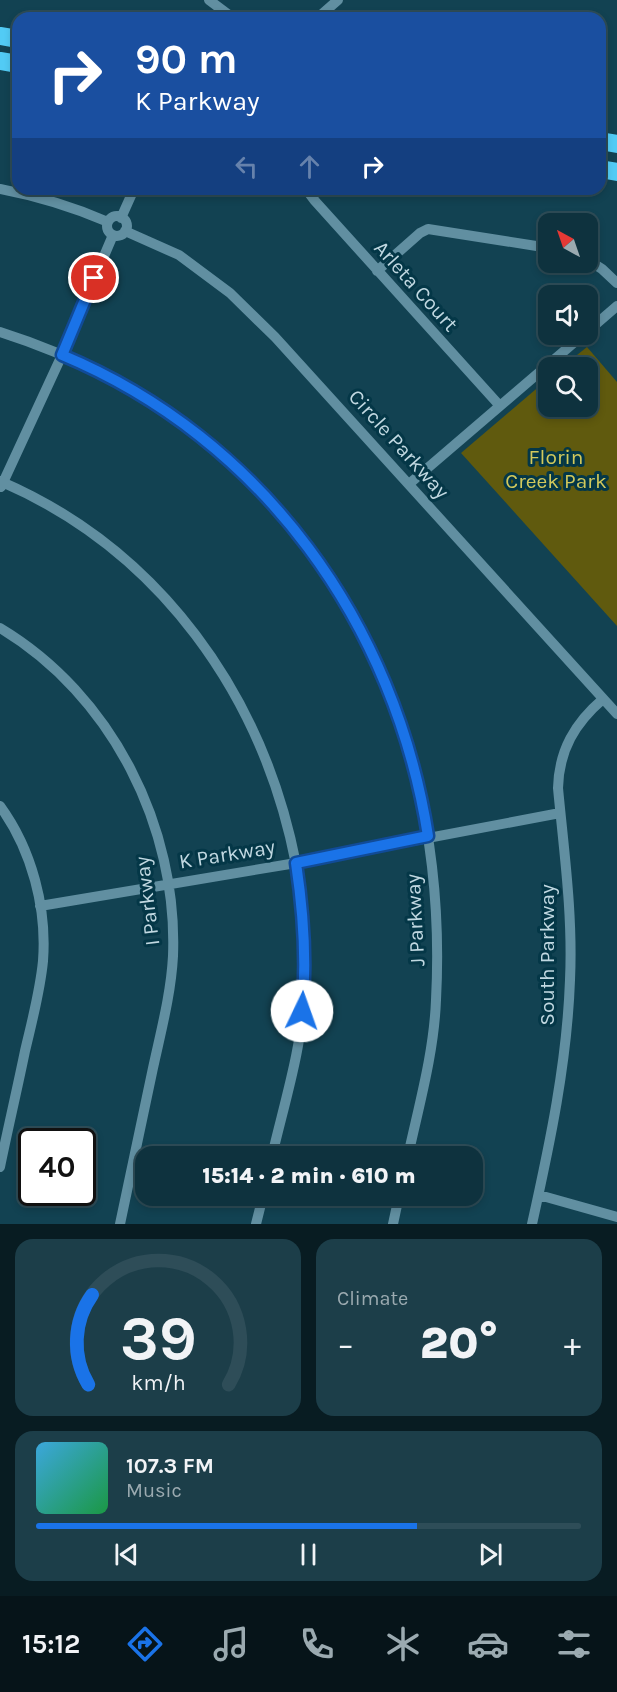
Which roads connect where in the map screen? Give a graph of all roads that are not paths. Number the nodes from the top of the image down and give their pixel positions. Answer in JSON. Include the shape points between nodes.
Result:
{"nodes":[{"id":1,"x":209,"y":0,"type":"edge"},
{"id":2,"x":338,"y":0,"type":"edge"},
{"id":3,"x":225,"y":12,"type":"edge"},
{"id":4,"x":324,"y":12,"type":"edge"},
{"id":5,"x":25,"y":195,"type":"edge"},
{"id":6,"x":131,"y":195,"type":"edge"},
{"id":7,"x":310,"y":195,"type":"edge"},
{"id":8,"x":121,"y":218,"type":"junction"},
{"id":9,"x":108,"y":222,"type":"junction"},
{"id":10,"x":126,"y":231,"type":"junction"},
{"id":11,"x":112,"y":235,"type":"junction"},
{"id":12,"x":538,"y":246,"type":"edge"},
{"id":13,"x":598,"y":266,"type":"edge"},
{"id":14,"x":376,"y":271,"type":"junction"},
{"id":15,"x":617,"y":283,"type":"edge"},
{"id":16,"x":617,"y":306,"type":"edge"},
{"id":17,"x":598,"y":322,"type":"edge"},
{"id":18,"x":0,"y":332,"type":"edge"},
{"id":19,"x":571,"y":345,"type":"edge"},
{"id":20,"x":62,"y":355,"type":"junction"},
{"id":21,"x":500,"y":406,"type":"junction"},
{"id":22,"x":1,"y":484,"type":"edge"},
{"id":23,"x":409,"y":484,"type":"junction"},
{"id":24,"x":0,"y":628,"type":"edge"},
{"id":25,"x":603,"y":699,"type":"junction"},
{"id":26,"x":617,"y":714,"type":"edge"},
{"id":27,"x":0,"y":806,"type":"edge"},
{"id":28,"x":560,"y":813,"type":"junction"},
{"id":29,"x":428,"y":836,"type":"junction"},
{"id":30,"x":296,"y":863,"type":"junction"},
{"id":31,"x":168,"y":883,"type":"junction"},
{"id":32,"x":40,"y":906,"type":"junction"},
{"id":33,"x":274,"y":1146,"type":"edge"},
{"id":34,"x":410,"y":1146,"type":"edge"},
{"id":35,"x":0,"y":1167,"type":"edge"},
{"id":36,"x":539,"y":1195,"type":"junction"},
{"id":37,"x":260,"y":1206,"type":"edge"},
{"id":38,"x":397,"y":1206,"type":"edge"},
{"id":39,"x":617,"y":1217,"type":"edge"},
{"id":40,"x":120,"y":1224,"type":"edge"},
{"id":41,"x":256,"y":1224,"type":"edge"},
{"id":42,"x":393,"y":1224,"type":"edge"},
{"id":43,"x":532,"y":1224,"type":"edge"}],
"edges":[{"from":1,"to":3,"type":"street"},
{"from":2,"to":4,"type":"street"},
{"from":5,"to":9,"type":"street"},
{"from":6,"to":8,"type":"street"},
{"from":7,"to":14,"type":"street","name":"Arleta Court"},
{"from":8,"to":9,"type":"street","via":[[114,217]]},
{"from":8,"to":10,"type":"street"},
{"from":9,"to":11,"type":"street"},
{"from":10,"to":11,"type":"street","via":[[120,236]]},
{"from":10,"to":23,"type":"street","name":"Circle Parkway","via":[[179,255],[230,293]]},
{"from":11,"to":20,"type":"street"},
{"from":12,"to":14,"type":"street","via":[[428,229]]},
{"from":13,"to":15,"type":"street"},
{"from":14,"to":21,"type":"street","name":"Arleta Court"},
{"from":16,"to":17,"type":"street"},
{"from":18,"to":20,"type":"street","name":"J Parkway"},
{"from":19,"to":21,"type":"street"},
{"from":20,"to":22,"type":"street"},
{"from":20,"to":29,"type":"street","name":"J Parkway","via":[[131,390],[202,439],[258,489],[311,550],[357,622],[394,700],[408,741]]},
{"from":21,"to":23,"type":"street"},
{"from":22,"to":30,"type":"street","via":[[52,507],[96,535],[132,565],[193,630],[232,688],[256,735],[280,800]]},
{"from":23,"to":25,"type":"street","name":"Circle Parkway"},
{"from":24,"to":31,"type":"street","name":"I Parkway","via":[[54,669],[90,707],[112,738],[148,806]]},
{"from":25,"to":26,"type":"street","name":"Circle Parkway"},
{"from":25,"to":28,"type":"street","name":"South Parkway","via":[[576,727],[564,750],[558,775]]},
{"from":27,"to":32,"type":"street","via":[[27,856]]},
{"from":28,"to":29,"type":"street","name":"K Parkway"},
{"from":28,"to":36,"type":"street","name":"South Parkway","via":[[568,881],[570,978],[562,1075]]},
{"from":29,"to":30,"type":"street","name":"K Parkway"},
{"from":29,"to":34,"type":"street","name":"J Parkway","via":[[436,923],[436,1002],[429,1062]]},
{"from":30,"to":31,"type":"street","name":"K Parkway"},
{"from":30,"to":33,"type":"street","via":[[304,993]]},
{"from":31,"to":32,"type":"street","name":"K Parkway"},
{"from":31,"to":40,"type":"street","name":"I Parkway","via":[[173,931],[171,982]]},
{"from":32,"to":35,"type":"street","via":[[40,984]]},
{"from":36,"to":39,"type":"street"},
{"from":36,"to":43,"type":"street","name":"South Parkway"},
{"from":37,"to":41,"type":"street"},
{"from":38,"to":42,"type":"street"}]}
